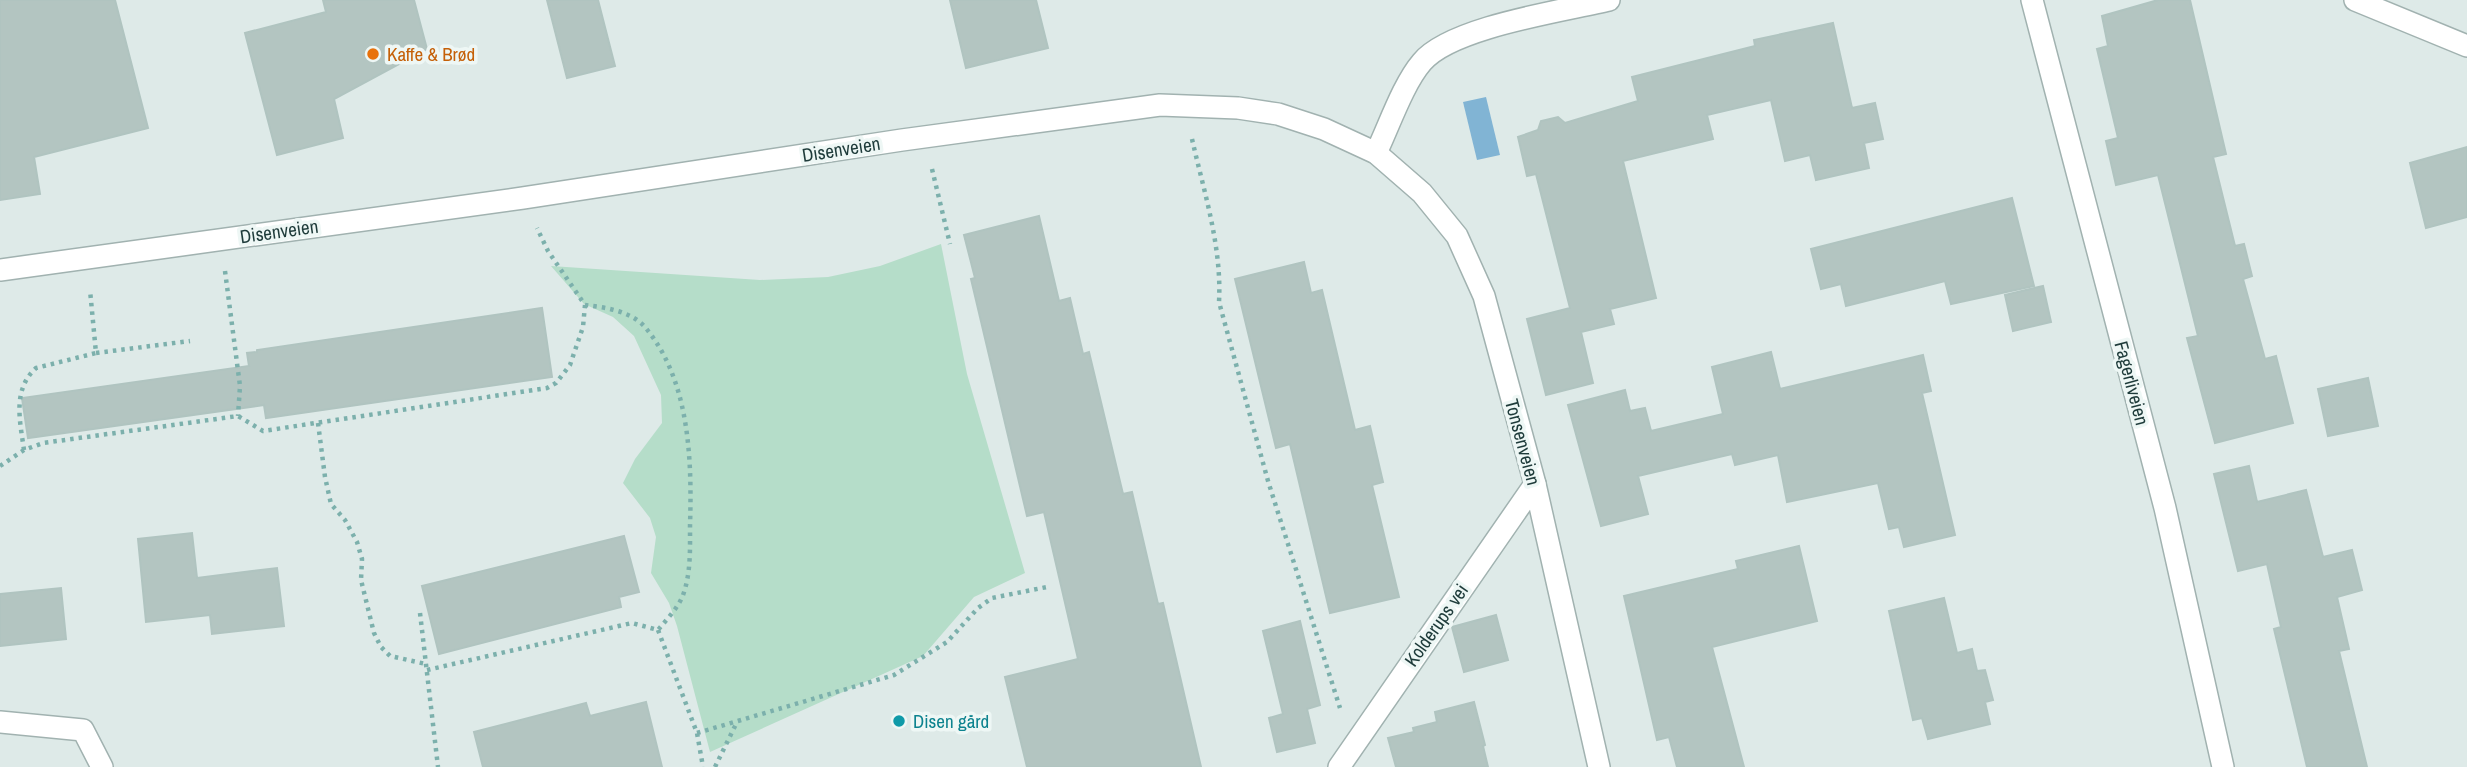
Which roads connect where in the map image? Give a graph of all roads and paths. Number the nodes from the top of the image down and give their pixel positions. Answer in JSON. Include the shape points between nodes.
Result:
{"nodes":[{"id":1,"x":1609,"y":0,"type":"edge"},
{"id":2,"x":2032,"y":0,"type":"edge"},
{"id":3,"x":2355,"y":0,"type":"edge"},
{"id":4,"x":2467,"y":46,"type":"edge"},
{"id":5,"x":1190,"y":134,"type":"dead end"},
{"id":6,"x":1376,"y":153,"type":"junction"},
{"id":7,"x":932,"y":166,"type":"dead end"},
{"id":8,"x":523,"y":198,"type":"junction"},
{"id":9,"x":221,"y":239,"type":"junction"},
{"id":10,"x":950,"y":243,"type":"dead end"},
{"id":11,"x":88,"y":258,"type":"junction"},
{"id":12,"x":0,"y":270,"type":"edge"},
{"id":13,"x":584,"y":305,"type":"junction"},
{"id":14,"x":190,"y":341,"type":"dead end"},
{"id":15,"x":96,"y":353,"type":"junction"},
{"id":16,"x":237,"y":416,"type":"junction"},
{"id":17,"x":318,"y":423,"type":"junction"},
{"id":18,"x":24,"y":450,"type":"junction"},
{"id":19,"x":0,"y":467,"type":"edge"},
{"id":20,"x":1535,"y":484,"type":"junction"},
{"id":21,"x":1047,"y":587,"type":"dead end"},
{"id":22,"x":420,"y":613,"type":"dead end"},
{"id":23,"x":658,"y":630,"type":"junction"},
{"id":24,"x":426,"y":667,"type":"junction"},
{"id":25,"x":737,"y":721,"type":"junction"},
{"id":26,"x":0,"y":722,"type":"edge"},
{"id":27,"x":697,"y":733,"type":"junction"},
{"id":28,"x":1351,"y":746,"type":"junction"},
{"id":29,"x":102,"y":767,"type":"edge"},
{"id":30,"x":438,"y":767,"type":"edge"},
{"id":31,"x":703,"y":767,"type":"edge"},
{"id":32,"x":715,"y":767,"type":"edge"},
{"id":33,"x":1339,"y":767,"type":"edge"},
{"id":34,"x":1599,"y":767,"type":"edge"},
{"id":35,"x":2223,"y":767,"type":"edge"}],
"edges":[{"from":1,"to":6,"type":"street","via":[[1477,31],[1438,47],[1412,75]]},
{"from":2,"to":35,"type":"street","name":"Fagerliveien","via":[[2165,508]]},
{"from":3,"to":4,"type":"street"},
{"from":5,"to":28,"type":"path","via":[[1221,275],[1219,302],[1268,481]]},
{"from":6,"to":8,"type":"street","name":"Disenveien","via":[[1278,114],[1160,105]]},
{"from":6,"to":20,"type":"street","name":"Tonsenveien","via":[[1422,193],[1457,236],[1484,296]]},
{"from":7,"to":10,"type":"path"},
{"from":8,"to":9,"type":"street","name":"Disenveien"},
{"from":8,"to":13,"type":"path","via":[[548,251]]},
{"from":9,"to":11,"type":"street","name":"Disenveien"},
{"from":9,"to":16,"type":"path","via":[[240,386]]},
{"from":11,"to":12,"type":"street","name":"Disenveien"},
{"from":11,"to":15,"type":"path"},
{"from":13,"to":17,"type":"path","via":[[583,327],[570,365],[547,388]]},
{"from":13,"to":23,"type":"path","via":[[611,308],[642,324],[665,359],[679,396],[688,439],[690,565],[682,596]]},
{"from":14,"to":15,"type":"path"},
{"from":15,"to":18,"type":"path","via":[[31,372],[18,403]]},
{"from":16,"to":17,"type":"path","via":[[263,431]]},
{"from":16,"to":18,"type":"path","via":[[43,443]]},
{"from":17,"to":24,"type":"path","via":[[331,504],[357,542],[362,559],[360,580],[374,634],[390,656]]},
{"from":18,"to":19,"type":"path"},
{"from":20,"to":28,"type":"street","name":"Kolderups vei"},
{"from":20,"to":34,"type":"street","name":"Tonsenveien"},
{"from":21,"to":25,"type":"path","via":[[992,598],[947,642],[894,675]]},
{"from":22,"to":24,"type":"path"},
{"from":23,"to":24,"type":"path","via":[[632,623]]},
{"from":23,"to":27,"type":"path"},
{"from":24,"to":30,"type":"path"},
{"from":25,"to":27,"type":"path"},
{"from":25,"to":32,"type":"path"},
{"from":26,"to":29,"type":"street","via":[[83,730]]},
{"from":27,"to":31,"type":"path"},
{"from":28,"to":33,"type":"street","name":"Kolderups vei"}]}
